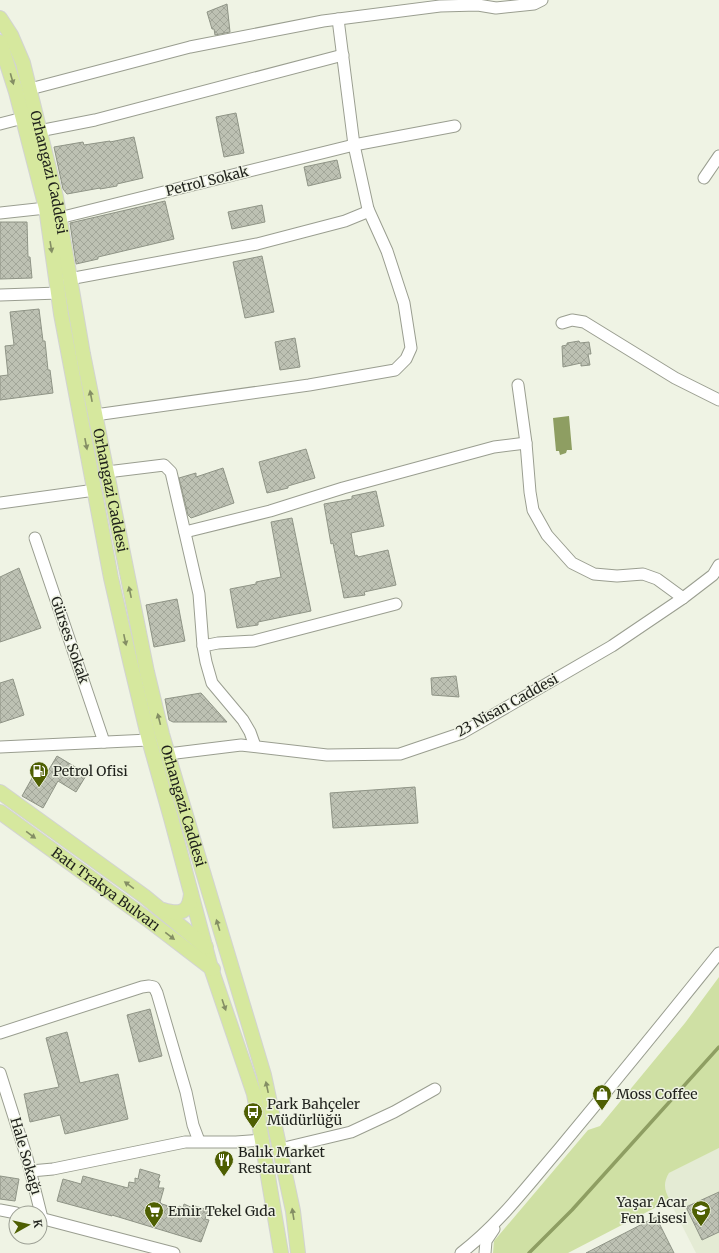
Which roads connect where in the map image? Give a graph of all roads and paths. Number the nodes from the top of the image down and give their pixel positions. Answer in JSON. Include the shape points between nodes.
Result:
{"nodes":[{"id":1,"x":542,"y":0,"type":"edge"},
{"id":2,"x":477,"y":3,"type":"edge"},
{"id":3,"x":0,"y":18,"type":"edge"},
{"id":4,"x":338,"y":19,"type":"junction"},
{"id":5,"x":0,"y":42,"type":"edge"},
{"id":6,"x":343,"y":55,"type":"junction"},
{"id":7,"x":30,"y":90,"type":"junction"},
{"id":8,"x":23,"y":118,"type":"junction"},
{"id":9,"x":0,"y":124,"type":"edge"},
{"id":10,"x":455,"y":126,"type":"dead end"},
{"id":11,"x":39,"y":131,"type":"junction"},
{"id":12,"x":354,"y":145,"type":"junction"},
{"id":13,"x":719,"y":156,"type":"edge"},
{"id":14,"x":704,"y":178,"type":"dead end"},
{"id":15,"x":46,"y":208,"type":"junction"},
{"id":16,"x":368,"y":209,"type":"junction"},
{"id":17,"x":0,"y":212,"type":"edge"},
{"id":18,"x":59,"y":218,"type":"junction"},
{"id":19,"x":69,"y":279,"type":"junction"},
{"id":20,"x":59,"y":293,"type":"junction"},
{"id":21,"x":0,"y":295,"type":"edge"},
{"id":22,"x":562,"y":323,"type":"dead end"},
{"id":23,"x":518,"y":385,"type":"dead end"},
{"id":24,"x":719,"y":400,"type":"edge"},
{"id":25,"x":95,"y":416,"type":"junction"},
{"id":26,"x":526,"y":443,"type":"junction"},
{"id":27,"x":107,"y":472,"type":"junction"},
{"id":28,"x":95,"y":490,"type":"junction"},
{"id":29,"x":0,"y":503,"type":"edge"},
{"id":30,"x":185,"y":532,"type":"junction"},
{"id":31,"x":35,"y":538,"type":"dead end"},
{"id":32,"x":719,"y":565,"type":"edge"},
{"id":33,"x":682,"y":598,"type":"junction"},
{"id":34,"x":396,"y":604,"type":"dead end"},
{"id":35,"x":203,"y":646,"type":"junction"},
{"id":36,"x":149,"y":740,"type":"junction"},
{"id":37,"x":104,"y":742,"type":"junction"},
{"id":38,"x":254,"y":746,"type":"junction"},
{"id":39,"x":0,"y":747,"type":"edge"},
{"id":40,"x":168,"y":754,"type":"junction"},
{"id":41,"x":0,"y":792,"type":"edge"},
{"id":42,"x":0,"y":812,"type":"edge"},
{"id":43,"x":191,"y":894,"type":"junction"},
{"id":44,"x":160,"y":909,"type":"junction"},
{"id":45,"x":205,"y":946,"type":"junction"},
{"id":46,"x":719,"y":953,"type":"edge"},
{"id":47,"x":230,"y":962,"type":"junction"},
{"id":48,"x":211,"y":968,"type":"junction"},
{"id":49,"x":0,"y":1033,"type":"edge"},
{"id":50,"x":0,"y":1073,"type":"edge"},
{"id":51,"x":435,"y":1088,"type":"dead end"},
{"id":52,"x":263,"y":1140,"type":"junction"},
{"id":53,"x":199,"y":1141,"type":"junction"},
{"id":54,"x":280,"y":1149,"type":"junction"},
{"id":55,"x":31,"y":1171,"type":"junction"},
{"id":56,"x":38,"y":1205,"type":"edge"},
{"id":57,"x":510,"y":1206,"type":"junction"},
{"id":58,"x":48,"y":1220,"type":"edge"},
{"id":59,"x":174,"y":1253,"type":"edge"},
{"id":60,"x":281,"y":1253,"type":"edge"},
{"id":61,"x":298,"y":1253,"type":"edge"},
{"id":62,"x":461,"y":1253,"type":"edge"},
{"id":63,"x":485,"y":1253,"type":"edge"}],
"edges":[{"from":1,"to":2,"type":"street","via":[[534,4],[496,8]]},
{"from":2,"to":4,"type":"street"},
{"from":3,"to":7,"type":"main road","name":"Orhangazi Caddesi","via":[[18,49]]},
{"from":4,"to":6,"type":"street"},
{"from":4,"to":7,"type":"street","via":[[190,47]]},
{"from":5,"to":8,"type":"main road","name":"Orhangazi Caddesi","one_way":true},
{"from":6,"to":11,"type":"street","via":[[95,120]]},
{"from":6,"to":12,"type":"street"},
{"from":7,"to":11,"type":"main road","name":"Orhangazi Caddesi"},
{"from":8,"to":9,"type":"street"},
{"from":8,"to":15,"type":"main road","name":"Orhangazi Caddesi"},
{"from":10,"to":12,"type":"street","name":"Petrol Sokak"},
{"from":11,"to":18,"type":"main road","name":"Orhangazi Caddesi"},
{"from":12,"to":16,"type":"street"},
{"from":12,"to":18,"type":"street","name":"Petrol Sokak"},
{"from":13,"to":14,"type":"street"},
{"from":15,"to":17,"type":"street"},
{"from":15,"to":20,"type":"main road","name":"Orhangazi Caddesi","one_way":true},
{"from":16,"to":19,"type":"street","via":[[367,212],[345,221],[257,244]]},
{"from":16,"to":25,"type":"street","via":[[387,251],[404,303],[411,348],[406,359],[395,370]]},
{"from":18,"to":19,"type":"main road","name":"Orhangazi Caddesi"},
{"from":25,"to":19,"type":"main road","name":"Orhangazi Caddesi","one_way":true},
{"from":20,"to":21,"type":"street"},
{"from":20,"to":28,"type":"main road","name":"Orhangazi Caddesi","one_way":true},
{"from":22,"to":24,"type":"street","via":[[572,320],[584,322],[675,378]]},
{"from":23,"to":26,"type":"street"},
{"from":25,"to":27,"type":"main road","name":"Orhangazi Caddesi"},
{"from":26,"to":30,"type":"street","via":[[494,446],[270,511]]},
{"from":26,"to":33,"type":"street","via":[[534,510],[547,535],[572,563],[594,574],[643,574],[657,579]]},
{"from":27,"to":30,"type":"street","via":[[164,465],[171,472]]},
{"from":40,"to":27,"type":"main road","name":"Orhangazi Caddesi","one_way":true,"via":[[147,672]]},
{"from":28,"to":29,"type":"street"},
{"from":28,"to":36,"type":"main road","name":"Orhangazi Caddesi","one_way":true,"via":[[113,586]]},
{"from":30,"to":35,"type":"street","via":[[199,594]]},
{"from":31,"to":37,"type":"street","name":"Gürses Sokak"},
{"from":32,"to":33,"type":"street","name":"23 Nisan Caddesi","via":[[712,575]]},
{"from":33,"to":38,"type":"street","name":"23 Nisan Caddesi","via":[[612,646],[462,733],[400,754],[327,755]]},
{"from":34,"to":35,"type":"street","via":[[254,641]]},
{"from":35,"to":38,"type":"street","via":[[212,683],[244,720]]},
{"from":36,"to":37,"type":"street"},
{"from":36,"to":43,"type":"main road","name":"Orhangazi Caddesi"},
{"from":37,"to":39,"type":"street"},
{"from":38,"to":40,"type":"street","name":"23 Nisan Caddesi","via":[[241,745]]},
{"from":47,"to":40,"type":"main road","name":"Orhangazi Caddesi","one_way":true},
{"from":44,"to":41,"type":"main road","name":"Batı Trakya Bulvarı","one_way":true},
{"from":42,"to":48,"type":"main road","name":"Batı Trakya Bulvarı","one_way":true,"via":[[147,918]]},
{"from":43,"to":44,"type":"main road","via":[[185,911],[178,914]]},
{"from":43,"to":45,"type":"main road","name":"Orhangazi Caddesi"},
{"from":44,"to":45,"type":"main road","name":"Batı Trakya Bulvarı"},
{"from":45,"to":47,"type":"main road","name":"Batı Trakya Bulvarı"},
{"from":45,"to":48,"type":"main road"},
{"from":46,"to":57,"type":"street","via":[[597,1104]]},
{"from":47,"to":48,"type":"main road","via":[[223,968]]},
{"from":54,"to":47,"type":"main road","one_way":true,"via":[[264,1075]]},
{"from":48,"to":52,"type":"main road","one_way":true,"via":[[254,1094]]},
{"from":49,"to":53,"type":"street","via":[[142,987],[154,987]]},
{"from":50,"to":55,"type":"street","name":"Hale Sokağı"},
{"from":51,"to":54,"type":"street","via":[[394,1112],[351,1132]]},
{"from":52,"to":53,"type":"street"},
{"from":52,"to":60,"type":"main road"},
{"from":53,"to":55,"type":"street"},
{"from":61,"to":54,"type":"main road","one_way":true,"via":[[293,1211]]},
{"from":55,"to":56,"type":"street","name":"Hale Sokağı"},
{"from":57,"to":62,"type":"street","via":[[478,1240]]},
{"from":57,"to":63,"type":"street","via":[[489,1236]]},
{"from":58,"to":59,"type":"street"}]}
